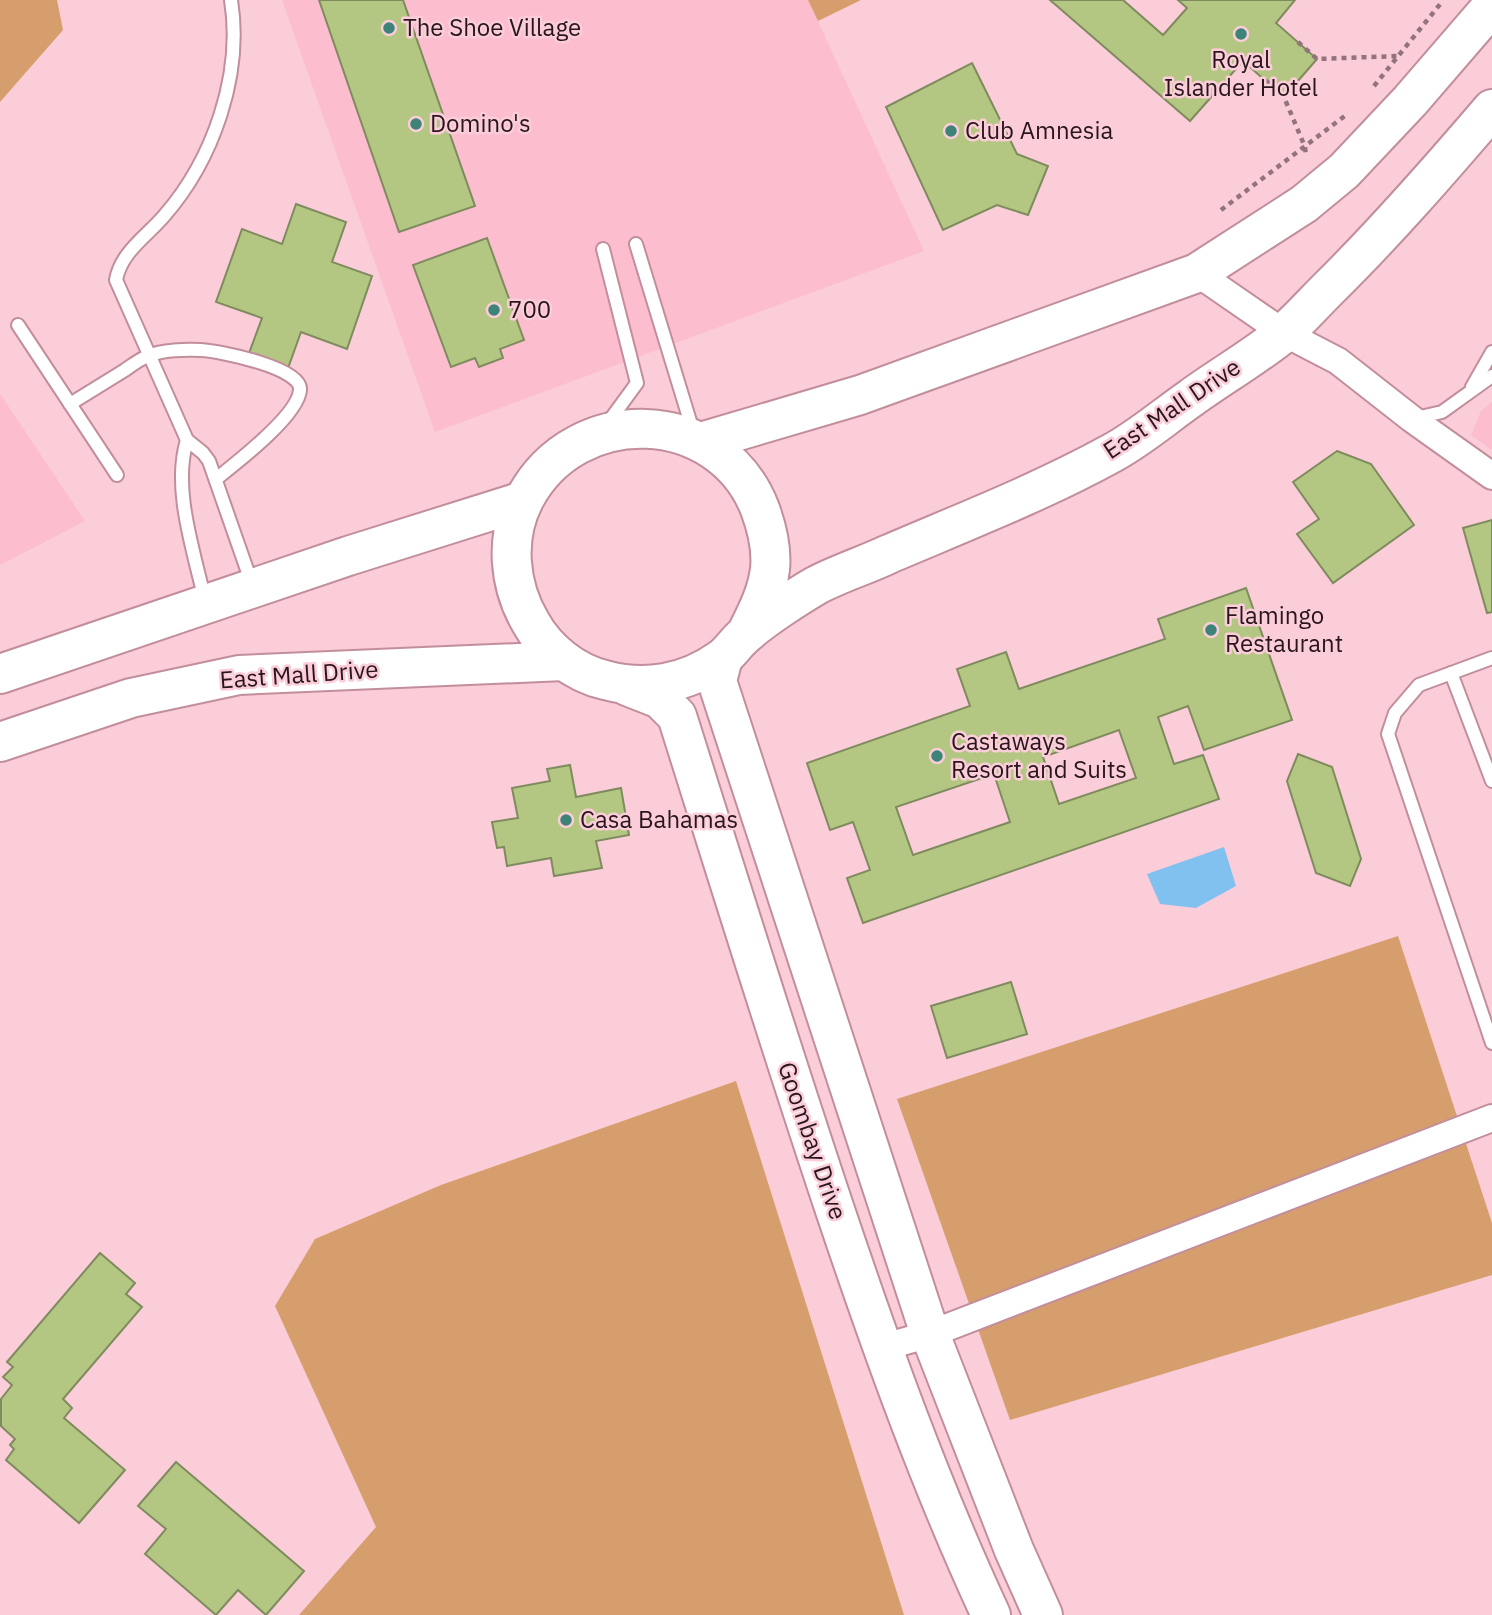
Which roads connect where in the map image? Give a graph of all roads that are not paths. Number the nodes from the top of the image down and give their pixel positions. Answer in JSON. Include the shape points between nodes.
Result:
{"nodes":[{"id":1,"x":231,"y":0,"type":"edge"},
{"id":2,"x":1492,"y":6,"type":"edge"},
{"id":3,"x":1492,"y":109,"type":"edge"},
{"id":4,"x":636,"y":244,"type":"dead end"},
{"id":5,"x":603,"y":249,"type":"dead end"},
{"id":6,"x":1197,"y":272,"type":"junction"},
{"id":7,"x":18,"y":325,"type":"dead end"},
{"id":8,"x":1284,"y":332,"type":"junction"},
{"id":9,"x":1492,"y":352,"type":"edge"},
{"id":10,"x":149,"y":355,"type":"junction"},
{"id":11,"x":1492,"y":376,"type":"edge"},
{"id":12,"x":1470,"y":390,"type":"junction"},
{"id":13,"x":70,"y":404,"type":"junction"},
{"id":14,"x":1412,"y":419,"type":"junction"},
{"id":15,"x":601,"y":433,"type":"junction"},
{"id":16,"x":187,"y":440,"type":"junction"},
{"id":17,"x":698,"y":440,"type":"junction"},
{"id":18,"x":117,"y":475,"type":"dead end"},
{"id":19,"x":1492,"y":476,"type":"edge"},
{"id":20,"x":216,"y":479,"type":"junction"},
{"id":21,"x":523,"y":501,"type":"junction"},
{"id":22,"x":254,"y":588,"type":"junction"},
{"id":23,"x":206,"y":604,"type":"junction"},
{"id":24,"x":734,"y":646,"type":"junction"},
{"id":25,"x":1492,"y":657,"type":"edge"},
{"id":26,"x":564,"y":661,"type":"junction"},
{"id":27,"x":1451,"y":673,"type":"junction"},
{"id":28,"x":0,"y":674,"type":"edge"},
{"id":29,"x":625,"y":685,"type":"junction"},
{"id":30,"x":0,"y":742,"type":"edge"},
{"id":31,"x":1492,"y":780,"type":"edge"},
{"id":32,"x":835,"y":1041,"type":"junction"},
{"id":33,"x":1492,"y":1043,"type":"edge"},
{"id":34,"x":783,"y":1055,"type":"junction"},
{"id":35,"x":1492,"y":1118,"type":"edge"},
{"id":36,"x":930,"y":1334,"type":"junction"},
{"id":37,"x":881,"y":1348,"type":"junction"},
{"id":38,"x":991,"y":1615,"type":"edge"},
{"id":39,"x":1043,"y":1615,"type":"edge"}],
"edges":[{"from":1,"to":10,"type":"lane","via":[[232,61],[214,133],[181,195],[118,270],[116,280]]},
{"from":2,"to":6,"type":"main road","via":[[1343,171],[1312,197]]},
{"from":3,"to":8,"type":"main road","name":"East Mall Drive","via":[[1362,255]]},
{"from":4,"to":17,"type":"lane"},
{"from":5,"to":15,"type":"lane","via":[[637,383]]},
{"from":6,"to":8,"type":"street"},
{"from":6,"to":17,"type":"main road","via":[[860,395]]},
{"from":7,"to":13,"type":"lane"},
{"from":8,"to":14,"type":"street","via":[[1338,361]]},
{"from":8,"to":24,"type":"main road","name":"East Mall Drive","via":[[1115,452],[817,586]]},
{"from":9,"to":12,"type":"lane"},
{"from":10,"to":13,"type":"lane"},
{"from":10,"to":16,"type":"lane"},
{"from":10,"to":20,"type":"lane","via":[[199,349],[224,352],[290,374],[299,382],[299,397],[278,424]]},
{"from":11,"to":12,"type":"lane"},
{"from":12,"to":14,"type":"lane","via":[[1442,412]]},
{"from":13,"to":18,"type":"lane"},
{"from":14,"to":19,"type":"street"},
{"from":15,"to":17,"type":"main road","via":[[649,427]]},
{"from":15,"to":21,"type":"main road","via":[[569,448],[542,471]]},
{"from":16,"to":20,"type":"lane","via":[[203,453]]},
{"from":16,"to":23,"type":"lane","via":[[182,457],[183,500]]},
{"from":17,"to":24,"type":"main road","via":[[731,464],[754,493],[767,528],[771,565],[763,601]]},
{"from":20,"to":22,"type":"lane"},
{"from":21,"to":22,"type":"main road"},
{"from":21,"to":26,"type":"main road","via":[[512,535],[512,570],[521,605],[538,636]]},
{"from":22,"to":23,"type":"main road"},
{"from":23,"to":28,"type":"main road"},
{"from":24,"to":29,"type":"main road","name":"East Mall Drive","via":[[693,676],[660,685]]},
{"from":24,"to":32,"type":"main road","name":"Goombay Drive","via":[[717,681]]},
{"from":25,"to":27,"type":"lane"},
{"from":26,"to":29,"type":"main road","via":[[593,677]]},
{"from":26,"to":30,"type":"main road","name":"East Mall Drive","via":[[239,675],[131,698]]},
{"from":27,"to":31,"type":"lane"},
{"from":27,"to":33,"type":"lane","via":[[1419,685],[1395,713],[1388,734]]},
{"from":29,"to":34,"type":"main road","name":"Goombay Drive","via":[[660,699],[677,716]]},
{"from":32,"to":34,"type":"main road"},
{"from":32,"to":36,"type":"main road","name":"Goombay Drive"},
{"from":34,"to":37,"type":"main road","name":"Goombay Drive"},
{"from":35,"to":36,"type":"street"},
{"from":36,"to":37,"type":"street"},
{"from":36,"to":39,"type":"main road","name":"Goombay Drive","via":[[1013,1550]]},
{"from":37,"to":38,"type":"main road","name":"Goombay Drive"}]}
